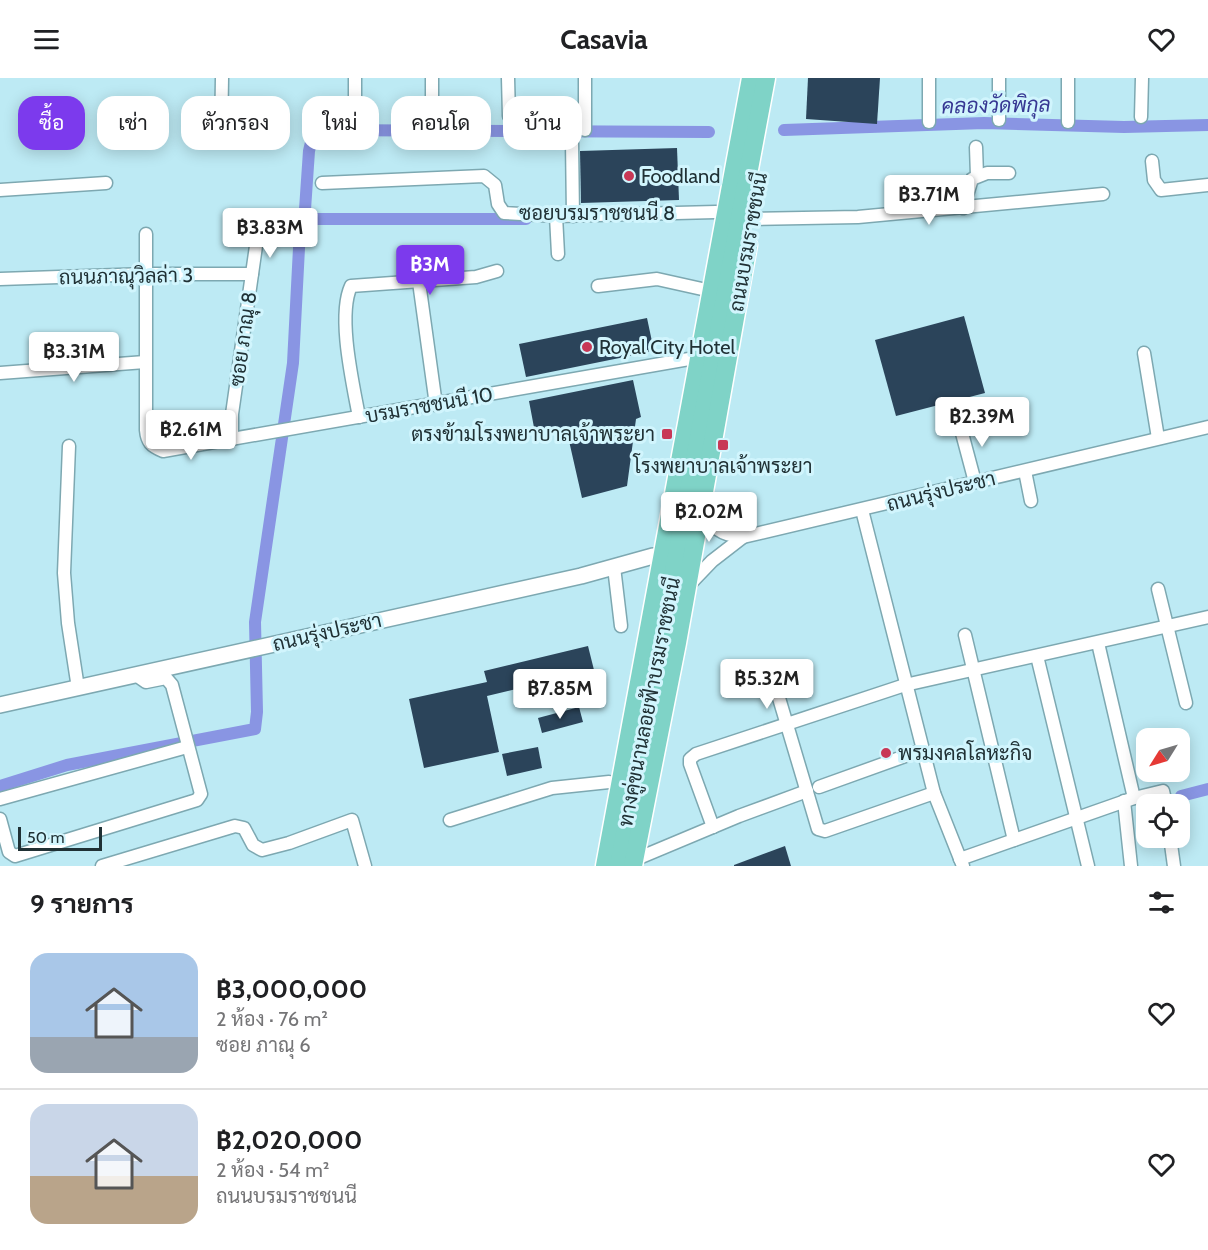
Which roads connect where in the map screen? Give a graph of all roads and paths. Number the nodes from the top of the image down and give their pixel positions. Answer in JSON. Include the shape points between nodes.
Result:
{"nodes":[{"id":1,"x":222,"y":78,"type":"edge"},
{"id":2,"x":355,"y":78,"type":"edge"},
{"id":3,"x":432,"y":78,"type":"edge"},
{"id":4,"x":508,"y":78,"type":"edge"},
{"id":5,"x":585,"y":78,"type":"edge"},
{"id":6,"x":741,"y":78,"type":"edge"},
{"id":7,"x":751,"y":78,"type":"edge"},
{"id":8,"x":766,"y":78,"type":"edge"},
{"id":9,"x":778,"y":78,"type":"edge"},
{"id":10,"x":929,"y":78,"type":"edge"},
{"id":11,"x":999,"y":78,"type":"edge"},
{"id":12,"x":1068,"y":78,"type":"edge"},
{"id":13,"x":1142,"y":78,"type":"edge"},
{"id":14,"x":221,"y":96,"type":"edge"},
{"id":15,"x":355,"y":96,"type":"edge"},
{"id":16,"x":432,"y":96,"type":"edge"},
{"id":17,"x":508,"y":96,"type":"edge"},
{"id":18,"x":1141,"y":117,"type":"dead end"},
{"id":19,"x":999,"y":120,"type":"dead end"},
{"id":20,"x":929,"y":122,"type":"dead end"},
{"id":21,"x":1068,"y":122,"type":"dead end"},
{"id":22,"x":585,"y":130,"type":"dead end"},
{"id":23,"x":976,"y":147,"type":"dead end"},
{"id":24,"x":572,"y":150,"type":"edge"},
{"id":25,"x":1152,"y":161,"type":"dead end"},
{"id":26,"x":1009,"y":173,"type":"dead end"},
{"id":27,"x":977,"y":176,"type":"junction"},
{"id":28,"x":106,"y":183,"type":"dead end"},
{"id":29,"x":322,"y":183,"type":"dead end"},
{"id":30,"x":1208,"y":185,"type":"edge"},
{"id":31,"x":0,"y":190,"type":"edge"},
{"id":32,"x":1103,"y":194,"type":"dead end"},
{"id":33,"x":963,"y":208,"type":"junction"},
{"id":34,"x":716,"y":212,"type":"junction"},
{"id":35,"x":556,"y":216,"type":"junction"},
{"id":36,"x":573,"y":216,"type":"junction"},
{"id":37,"x":752,"y":219,"type":"junction"},
{"id":38,"x":146,"y":234,"type":"dead end"},
{"id":39,"x":257,"y":239,"type":"dead end"},
{"id":40,"x":558,"y":254,"type":"dead end"},
{"id":41,"x":497,"y":271,"type":"dead end"},
{"id":42,"x":147,"y":274,"type":"junction"},
{"id":43,"x":252,"y":274,"type":"junction"},
{"id":44,"x":0,"y":279,"type":"edge"},
{"id":45,"x":419,"y":282,"type":"junction"},
{"id":46,"x":598,"y":286,"type":"dead end"},
{"id":47,"x":702,"y":289,"type":"junction"},
{"id":48,"x":1144,"y":353,"type":"dead end"},
{"id":49,"x":689,"y":359,"type":"junction"},
{"id":50,"x":145,"y":362,"type":"junction"},
{"id":51,"x":0,"y":373,"type":"edge"},
{"id":52,"x":436,"y":405,"type":"junction"},
{"id":53,"x":359,"y":417,"type":"junction"},
{"id":54,"x":959,"y":422,"type":"dead end"},
{"id":55,"x":1208,"y":427,"type":"edge"},
{"id":56,"x":1158,"y":438,"type":"junction"},
{"id":57,"x":232,"y":440,"type":"junction"},
{"id":58,"x":69,"y":446,"type":"dead end"},
{"id":59,"x":1025,"y":471,"type":"junction"},
{"id":60,"x":975,"y":482,"type":"junction"},
{"id":61,"x":1031,"y":501,"type":"dead end"},
{"id":62,"x":702,"y":508,"type":"junction"},
{"id":63,"x":862,"y":510,"type":"junction"},
{"id":64,"x":743,"y":537,"type":"junction"},
{"id":65,"x":653,"y":556,"type":"junction"},
{"id":66,"x":614,"y":567,"type":"junction"},
{"id":67,"x":687,"y":588,"type":"junction"},
{"id":68,"x":1158,"y":590,"type":"dead end"},
{"id":69,"x":1208,"y":617,"type":"edge"},
{"id":70,"x":621,"y":626,"type":"dead end"},
{"id":71,"x":1168,"y":627,"type":"junction"},
{"id":72,"x":965,"y":634,"type":"dead end"},
{"id":73,"x":1098,"y":643,"type":"junction"},
{"id":74,"x":1037,"y":656,"type":"junction"},
{"id":75,"x":974,"y":671,"type":"junction"},
{"id":76,"x":136,"y":675,"type":"junction"},
{"id":77,"x":905,"y":685,"type":"junction"},
{"id":78,"x":78,"y":688,"type":"junction"},
{"id":79,"x":776,"y":688,"type":"dead end"},
{"id":80,"x":1186,"y":703,"type":"dead end"},
{"id":81,"x":0,"y":705,"type":"edge"},
{"id":82,"x":787,"y":723,"type":"junction"},
{"id":83,"x":187,"y":747,"type":"junction"},
{"id":84,"x":922,"y":750,"type":"junction"},
{"id":85,"x":609,"y":782,"type":"junction"},
{"id":86,"x":813,"y":789,"type":"junction"},
{"id":87,"x":934,"y":793,"type":"junction"},
{"id":88,"x":1136,"y":798,"type":"edge"},
{"id":89,"x":0,"y":799,"type":"edge"},
{"id":90,"x":1129,"y":800,"type":"junction"},
{"id":91,"x":0,"y":819,"type":"edge"},
{"id":92,"x":1075,"y":819,"type":"junction"},
{"id":93,"x":450,"y":820,"type":"dead end"},
{"id":94,"x":713,"y":827,"type":"junction"},
{"id":95,"x":1014,"y":840,"type":"junction"},
{"id":96,"x":1172,"y":848,"type":"edge"},
{"id":97,"x":962,"y":862,"type":"edge"},
{"id":98,"x":628,"y":864,"type":"edge"},
{"id":99,"x":102,"y":866,"type":"edge"},
{"id":100,"x":365,"y":866,"type":"edge"},
{"id":101,"x":594,"y":866,"type":"edge"},
{"id":102,"x":604,"y":866,"type":"edge"},
{"id":103,"x":1088,"y":866,"type":"edge"},
{"id":104,"x":1131,"y":866,"type":"edge"},
{"id":105,"x":1174,"y":866,"type":"edge"}],
"edges":[{"from":1,"to":14,"type":"street"},
{"from":2,"to":15,"type":"street"},
{"from":3,"to":16,"type":"street"},
{"from":4,"to":17,"type":"street"},
{"from":5,"to":22,"type":"street"},
{"from":6,"to":34,"type":"main road","name":"ถนนบรมราชชนนี"},
{"from":7,"to":102,"type":"main road","name":"ทางคู่ขนานลอยฟ้าบรมราชชนนี"},
{"from":8,"to":98,"type":"main road","name":"ทางคู่ขนานลอยฟ้าบรมราชชนนี"},
{"from":9,"to":37,"type":"main road","name":"ถนนบรมราชชนนี"},
{"from":10,"to":20,"type":"street"},
{"from":11,"to":19,"type":"street"},
{"from":12,"to":21,"type":"street"},
{"from":13,"to":18,"type":"street"},
{"from":23,"to":27,"type":"street"},
{"from":24,"to":36,"type":"street"},
{"from":25,"to":30,"type":"street","via":[[1154,180],[1161,190]]},
{"from":26,"to":27,"type":"street"},
{"from":27,"to":33,"type":"street","via":[[968,187]]},
{"from":28,"to":31,"type":"street"},
{"from":29,"to":35,"type":"street","name":"ซอยบรมราชชนนี 8","via":[[484,176],[495,186],[504,213]]},
{"from":32,"to":33,"type":"street"},
{"from":33,"to":37,"type":"street","via":[[858,217]]},
{"from":34,"to":36,"type":"street","name":"ซอยบรมราชชนนี 8"},
{"from":34,"to":47,"type":"main road","name":"ถนนบรมราชชนนี"},
{"from":35,"to":36,"type":"street","name":"ซอยบรมราชชนนี 8"},
{"from":35,"to":40,"type":"street"},
{"from":37,"to":62,"type":"main road","name":"ถนนบรมราชชนนี"},
{"from":38,"to":42,"type":"street"},
{"from":39,"to":43,"type":"street","name":"ซอย ภาณุ 8"},
{"from":41,"to":45,"type":"street","via":[[476,278]]},
{"from":42,"to":43,"type":"street","name":"ถนนภาณุวิลล่า 3"},
{"from":42,"to":44,"type":"street","name":"ถนนภาณุวิลล่า 3"},
{"from":42,"to":50,"type":"street"},
{"from":43,"to":57,"type":"street","name":"ซอย ภาณุ 8","via":[[232,414]]},
{"from":45,"to":52,"type":"street"},
{"from":45,"to":53,"type":"street","via":[[355,284],[349,288],[347,345]]},
{"from":46,"to":47,"type":"street","via":[[657,279]]},
{"from":47,"to":49,"type":"main road","name":"ถนนบรมราชชนนี"},
{"from":48,"to":56,"type":"street"},
{"from":49,"to":52,"type":"street","name":"บรมราชชนนี 10"},
{"from":49,"to":65,"type":"main road","name":"ถนนบรมราชชนนี"},
{"from":50,"to":51,"type":"street"},
{"from":50,"to":57,"type":"street","name":"บรมราชชนนี 10","via":[[146,430],[153,447],[163,451]]},
{"from":52,"to":53,"type":"street","name":"บรมราชชนนี 10"},
{"from":53,"to":57,"type":"street","name":"บรมราชชนนี 10"},
{"from":54,"to":60,"type":"street"},
{"from":55,"to":56,"type":"street","name":"ถนนรุ่งประชา"},
{"from":56,"to":59,"type":"street","name":"ถนนรุ่งประชา"},
{"from":58,"to":78,"type":"street","via":[[64,573]]},
{"from":59,"to":60,"type":"street","name":"ถนนรุ่งประชา"},
{"from":59,"to":61,"type":"street"},
{"from":60,"to":63,"type":"street","name":"ถนนรุ่งประชา"},
{"from":62,"to":64,"type":"street","via":[[721,533]]},
{"from":62,"to":67,"type":"main road","name":"ถนนบรมราชชนนี"},
{"from":63,"to":64,"type":"street","name":"ถนนรุ่งประชา"},
{"from":63,"to":77,"type":"street"},
{"from":64,"to":67,"type":"street","name":"ถนนรุ่งประชา","via":[[712,561]]},
{"from":65,"to":66,"type":"street","name":"ถนนรุ่งประชา"},
{"from":65,"to":85,"type":"main road","name":"ถนนบรมราชชนนี"},
{"from":66,"to":70,"type":"street"},
{"from":66,"to":76,"type":"street","name":"ถนนรุ่งประชา"},
{"from":67,"to":98,"type":"main road","name":"ถนนบรมราชชนนี"},
{"from":68,"to":71,"type":"street"},
{"from":69,"to":71,"type":"street"},
{"from":71,"to":73,"type":"street"},
{"from":71,"to":80,"type":"street"},
{"from":72,"to":75,"type":"street"},
{"from":73,"to":74,"type":"street"},
{"from":73,"to":90,"type":"street"},
{"from":74,"to":75,"type":"street"},
{"from":74,"to":92,"type":"street"},
{"from":75,"to":77,"type":"street"},
{"from":75,"to":95,"type":"street"},
{"from":76,"to":78,"type":"street","name":"ถนนรุ่งประชา"},
{"from":76,"to":83,"type":"street","via":[[146,682],[169,680],[178,701]]},
{"from":77,"to":82,"type":"street"},
{"from":77,"to":84,"type":"street"},
{"from":78,"to":81,"type":"street","name":"ถนนรุ่งประชา"},
{"from":79,"to":82,"type":"street"},
{"from":82,"to":86,"type":"street"},
{"from":82,"to":94,"type":"street","via":[[692,756],[690,764]]},
{"from":83,"to":89,"type":"street"},
{"from":83,"to":91,"type":"street","via":[[201,794],[197,800],[15,856],[9,852]]},
{"from":84,"to":86,"type":"street"},
{"from":84,"to":87,"type":"street"},
{"from":85,"to":93,"type":"street","via":[[552,788]]},
{"from":85,"to":101,"type":"main road","name":"ถนนบรมราชชนนี"},
{"from":86,"to":87,"type":"street","via":[[816,826],[825,831]]},
{"from":86,"to":94,"type":"street"},
{"from":87,"to":97,"type":"street"},
{"from":88,"to":90,"type":"street"},
{"from":90,"to":92,"type":"street"},
{"from":90,"to":104,"type":"street"},
{"from":92,"to":95,"type":"street"},
{"from":92,"to":103,"type":"street"},
{"from":94,"to":98,"type":"street"},
{"from":95,"to":97,"type":"street"},
{"from":96,"to":105,"type":"street"},
{"from":99,"to":100,"type":"street","via":[[235,826],[244,828],[253,844],[262,850],[352,820]]}]}
